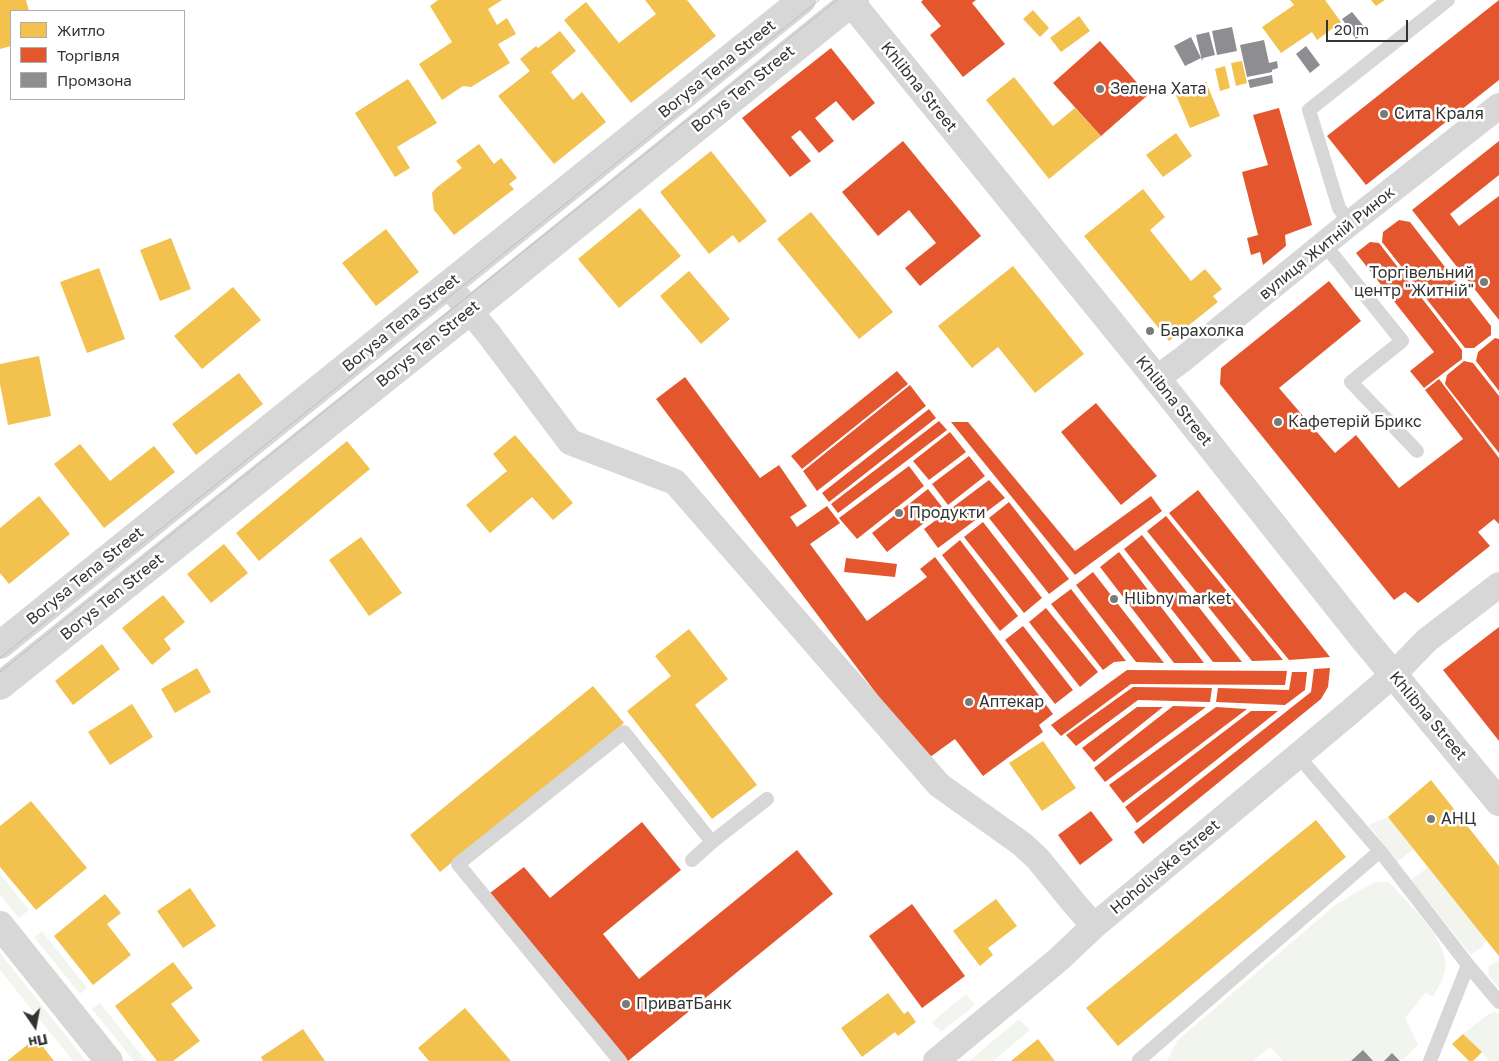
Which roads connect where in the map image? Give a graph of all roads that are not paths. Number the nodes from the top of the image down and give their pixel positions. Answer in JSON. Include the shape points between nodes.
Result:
{"nodes":[{"id":1,"x":802,"y":0,"type":"edge"},
{"id":2,"x":1448,"y":0,"type":"edge"},
{"id":3,"x":852,"y":1,"type":"edge"},
{"id":4,"x":1499,"y":106,"type":"edge"},
{"id":5,"x":1350,"y":223,"type":"junction"},
{"id":6,"x":1325,"y":245,"type":"junction"},
{"id":7,"x":448,"y":285,"type":"junction"},
{"id":8,"x":470,"y":311,"type":"junction"},
{"id":9,"x":1156,"y":379,"type":"junction"},
{"id":10,"x":1417,"y":451,"type":"dead end"},
{"id":11,"x":1499,"y":585,"type":"edge"},
{"id":12,"x":0,"y":645,"type":"edge"},
{"id":13,"x":1394,"y":674,"type":"junction"},
{"id":14,"x":0,"y":686,"type":"edge"},
{"id":15,"x":1298,"y":756,"type":"junction"},
{"id":16,"x":767,"y":799,"type":"dead end"},
{"id":17,"x":1499,"y":802,"type":"edge"},
{"id":18,"x":712,"y":842,"type":"junction"},
{"id":19,"x":1380,"y":851,"type":"junction"},
{"id":20,"x":692,"y":860,"type":"dead end"},
{"id":21,"x":0,"y":924,"type":"edge"},
{"id":22,"x":1094,"y":926,"type":"junction"},
{"id":23,"x":1468,"y":965,"type":"junction"},
{"id":24,"x":1499,"y":1002,"type":"edge"},
{"id":25,"x":1139,"y":1060,"type":"edge"},
{"id":26,"x":109,"y":1061,"type":"edge"},
{"id":27,"x":620,"y":1061,"type":"edge"},
{"id":28,"x":936,"y":1061,"type":"edge"},
{"id":29,"x":1430,"y":1061,"type":"edge"}],
"edges":[{"from":1,"to":7,"type":"street","name":"Borysa Tena Street"},
{"from":2,"to":5,"type":"lane","via":[[1309,110],[1339,208]]},
{"from":3,"to":8,"type":"street","name":"Borys Ten Street"},
{"from":3,"to":9,"type":"street","name":"Khlibna Street"},
{"from":4,"to":5,"type":"street","name":"вулиця Житній Ринок"},
{"from":5,"to":6,"type":"street","name":"вулиця Житній Ринок"},
{"from":6,"to":9,"type":"street","name":"вулиця Житній Ринок"},
{"from":6,"to":10,"type":"lane","via":[[1402,341],[1351,382]]},
{"from":7,"to":8,"type":"street"},
{"from":7,"to":12,"type":"street","name":"Borysa Tena Street"},
{"from":8,"to":14,"type":"street","name":"Borys Ten Street"},
{"from":8,"to":22,"type":"street","via":[[570,442],[675,482],[938,785],[1022,844]]},
{"from":9,"to":13,"type":"street","name":"Khlibna Street"},
{"from":11,"to":13,"type":"street","name":"Hoholivska Street","via":[[1428,640]]},
{"from":13,"to":15,"type":"street","name":"Hoholivska Street"},
{"from":13,"to":17,"type":"street","name":"Khlibna Street"},
{"from":15,"to":19,"type":"lane"},
{"from":15,"to":22,"type":"street","name":"Hoholivska Street"},
{"from":16,"to":18,"type":"lane"},
{"from":18,"to":20,"type":"lane"},
{"from":18,"to":27,"type":"lane","via":[[624,732],[458,864]]},
{"from":19,"to":23,"type":"lane"},
{"from":19,"to":25,"type":"lane"},
{"from":21,"to":26,"type":"street"},
{"from":22,"to":28,"type":"street","name":"Hoholivska Street"},
{"from":23,"to":24,"type":"lane"},
{"from":23,"to":29,"type":"lane"}]}
